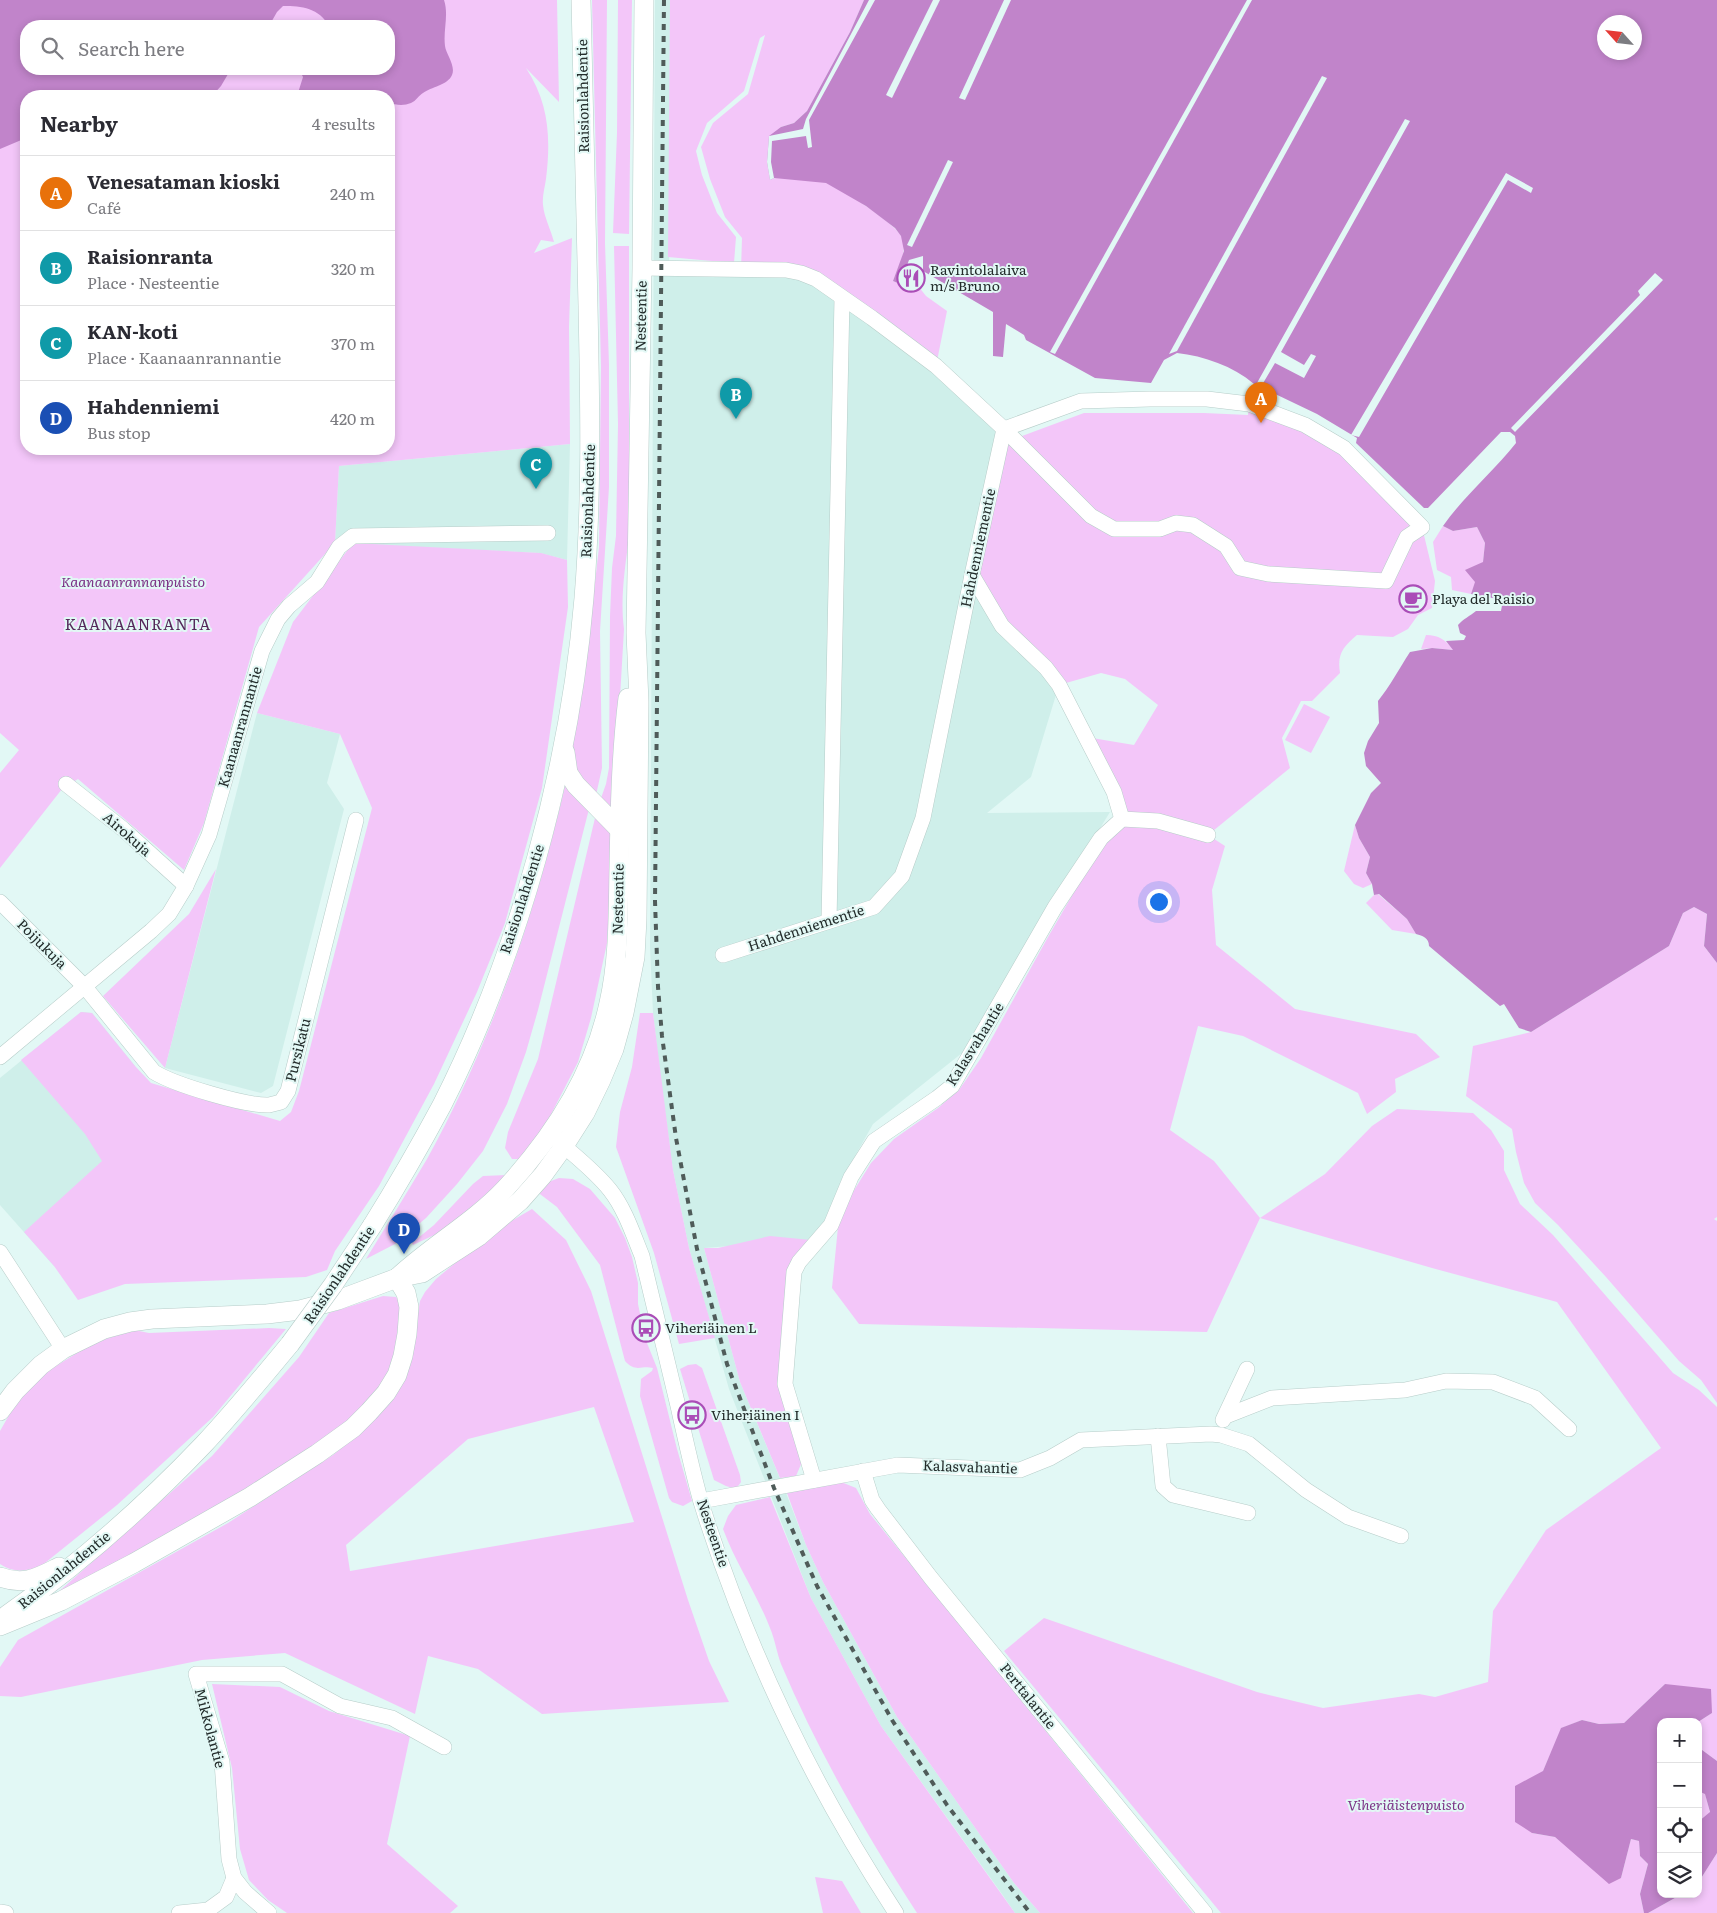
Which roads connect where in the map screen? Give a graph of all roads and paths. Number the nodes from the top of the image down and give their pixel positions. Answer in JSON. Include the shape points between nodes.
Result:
{"nodes":[{"id":1,"x":581,"y":0,"type":"edge"},
{"id":2,"x":644,"y":0,"type":"edge"},
{"id":3,"x":642,"y":268,"type":"junction"},
{"id":4,"x":842,"y":299,"type":"junction"},
{"id":5,"x":1004,"y":429,"type":"junction"},
{"id":6,"x":548,"y":533,"type":"dead end"},
{"id":7,"x":972,"y":575,"type":"junction"},
{"id":8,"x":636,"y":633,"type":"junction"},
{"id":9,"x":564,"y":740,"type":"junction"},
{"id":10,"x":66,"y":784,"type":"dead end"},
{"id":11,"x":1122,"y":819,"type":"junction"},
{"id":12,"x":356,"y":820,"type":"dead end"},
{"id":13,"x":620,"y":829,"type":"junction"},
{"id":14,"x":1208,"y":835,"type":"dead end"},
{"id":15,"x":638,"y":847,"type":"junction"},
{"id":16,"x":186,"y":886,"type":"junction"},
{"id":17,"x":0,"y":902,"type":"edge"},
{"id":18,"x":830,"y":921,"type":"junction"},
{"id":19,"x":722,"y":955,"type":"dead end"},
{"id":20,"x":85,"y":987,"type":"junction"},
{"id":21,"x":0,"y":1057,"type":"edge"},
{"id":22,"x":557,"y":1140,"type":"junction"},
{"id":23,"x":0,"y":1252,"type":"edge"},
{"id":24,"x":397,"y":1278,"type":"junction"},
{"id":25,"x":63,"y":1349,"type":"junction"},
{"id":26,"x":1247,"y":1369,"type":"dead end"},
{"id":27,"x":0,"y":1410,"type":"edge"},
{"id":28,"x":1226,"y":1416,"type":"junction"},
{"id":29,"x":1569,"y":1429,"type":"dead end"},
{"id":30,"x":1216,"y":1435,"type":"junction"},
{"id":31,"x":1158,"y":1436,"type":"junction"},
{"id":32,"x":862,"y":1471,"type":"junction"},
{"id":33,"x":814,"y":1480,"type":"junction"},
{"id":34,"x":701,"y":1501,"type":"junction"},
{"id":35,"x":1248,"y":1513,"type":"dead end"},
{"id":36,"x":1401,"y":1536,"type":"dead end"},
{"id":37,"x":89,"y":1553,"type":"junction"},
{"id":38,"x":0,"y":1577,"type":"edge"},
{"id":39,"x":0,"y":1620,"type":"edge"},
{"id":40,"x":0,"y":1626,"type":"edge"},
{"id":41,"x":444,"y":1748,"type":"dead end"},
{"id":42,"x":234,"y":1878,"type":"junction"},
{"id":43,"x":0,"y":1912,"type":"edge"},
{"id":44,"x":6,"y":1913,"type":"edge"},
{"id":45,"x":179,"y":1913,"type":"edge"},
{"id":46,"x":269,"y":1913,"type":"edge"},
{"id":47,"x":896,"y":1913,"type":"edge"},
{"id":48,"x":1205,"y":1913,"type":"edge"}],
"edges":[{"from":1,"to":9,"type":"main road","name":"Raisionlahdentie","via":[[590,407],[588,513],[584,600]]},
{"from":2,"to":3,"type":"main road","name":"Nesteentie"},
{"from":3,"to":4,"type":"street","via":[[786,270],[816,279]]},
{"from":3,"to":8,"type":"main road","name":"Nesteentie"},
{"from":4,"to":5,"type":"street","via":[[936,366]]},
{"from":4,"to":18,"type":"street"},
{"from":5,"to":5,"type":"street","via":[[1081,401],[1207,399],[1249,404],[1305,425],[1344,448],[1422,527],[1407,537],[1386,581],[1268,574],[1240,568],[1226,546],[1193,525],[1176,523],[1160,529],[1114,529],[1091,516]]},
{"from":5,"to":7,"type":"street","name":"Hahdenniementie"},
{"from":6,"to":16,"type":"street","name":"Kaanaanrannantie","via":[[353,536],[339,547],[317,582],[278,619],[262,651],[209,835]]},
{"from":7,"to":11,"type":"street","via":[[1002,626],[1046,668],[1058,685],[1114,792]]},
{"from":7,"to":18,"type":"street","name":"Hahdenniementie","via":[[922,818],[902,876],[874,907]]},
{"from":8,"to":13,"type":"main road","name":"Nesteentie","via":[[627,702]]},
{"from":8,"to":15,"type":"main road","name":"Nesteentie"},
{"from":9,"to":13,"type":"main road","via":[[568,773]]},
{"from":9,"to":37,"type":"main road","name":"Raisionlahdentie","bridge":true,"via":[[533,870],[512,934],[486,1006],[419,1148],[372,1226],[290,1344],[205,1443]]},
{"from":10,"to":16,"type":"street","name":"Airokuja"},
{"from":11,"to":14,"type":"street","via":[[1158,821]]},
{"from":11,"to":33,"type":"street","name":"Kalasvahantie","via":[[1100,838],[1055,907],[952,1086],[874,1141],[851,1177],[832,1225],[794,1272],[784,1384]]},
{"from":12,"to":20,"type":"street","name":"Pursikatu","via":[[288,1091],[281,1102],[269,1105],[235,1100],[167,1080],[154,1072]]},
{"from":13,"to":15,"type":"main road"},
{"from":13,"to":22,"type":"main road","name":"Nesteentie","via":[[616,954],[609,1002],[592,1058],[571,1100]]},
{"from":15,"to":22,"type":"main road","name":"Nesteentie","via":[[635,957],[624,1013],[614,1049],[585,1113]]},
{"from":16,"to":20,"type":"street","name":"Kaanaanrannantie","via":[[157,925]]},
{"from":17,"to":20,"type":"street","name":"Poijukuja"},
{"from":18,"to":19,"type":"street","name":"Hahdenniementie"},
{"from":20,"to":21,"type":"street","name":"Kaanaanrannantie"},
{"from":22,"to":24,"type":"main road","via":[[543,1176],[520,1201],[479,1236],[422,1273]]},
{"from":22,"to":34,"type":"street","name":"Nesteentie","via":[[611,1191],[642,1256]]},
{"from":23,"to":25,"type":"street"},
{"from":24,"to":25,"type":"main road","via":[[345,1298],[300,1310],[130,1322],[104,1329]]},
{"from":24,"to":40,"type":"main road","via":[[406,1293],[409,1307],[402,1356],[386,1393],[353,1428],[250,1496],[134,1562],[61,1601]]},
{"from":25,"to":27,"type":"main road","via":[[28,1377]]},
{"from":26,"to":28,"type":"street"},
{"from":28,"to":29,"type":"street","via":[[1272,1398],[1405,1390],[1446,1381],[1493,1382],[1535,1398]]},
{"from":28,"to":30,"type":"street"},
{"from":30,"to":31,"type":"street","name":"Kalasvahantie"},
{"from":30,"to":36,"type":"street","name":"Kalasvahantie","via":[[1250,1444],[1306,1490],[1348,1517]]},
{"from":31,"to":32,"type":"street","name":"Kalasvahantie","via":[[1081,1440],[1020,1470],[898,1465]]},
{"from":31,"to":35,"type":"street","via":[[1163,1486],[1173,1494]]},
{"from":32,"to":33,"type":"street","name":"Kalasvahantie"},
{"from":32,"to":48,"type":"street","name":"Perttalantie","via":[[878,1509]]},
{"from":33,"to":34,"type":"street","name":"Kalasvahantie"},
{"from":34,"to":47,"type":"street","name":"Nesteentie","via":[[744,1624],[797,1739],[866,1868]]},
{"from":37,"to":38,"type":"main road","via":[[27,1581]]},
{"from":37,"to":39,"type":"main road","name":"Raisionlahdentie"},
{"from":41,"to":42,"type":"street","name":"Mikkolantie","via":[[392,1718],[340,1706],[282,1674],[196,1674],[222,1762],[229,1859]]},
{"from":42,"to":45,"type":"street","via":[[226,1897],[208,1910]]},
{"from":42,"to":46,"type":"street","name":"Mikkolantie"},
{"from":43,"to":44,"type":"street"}]}
